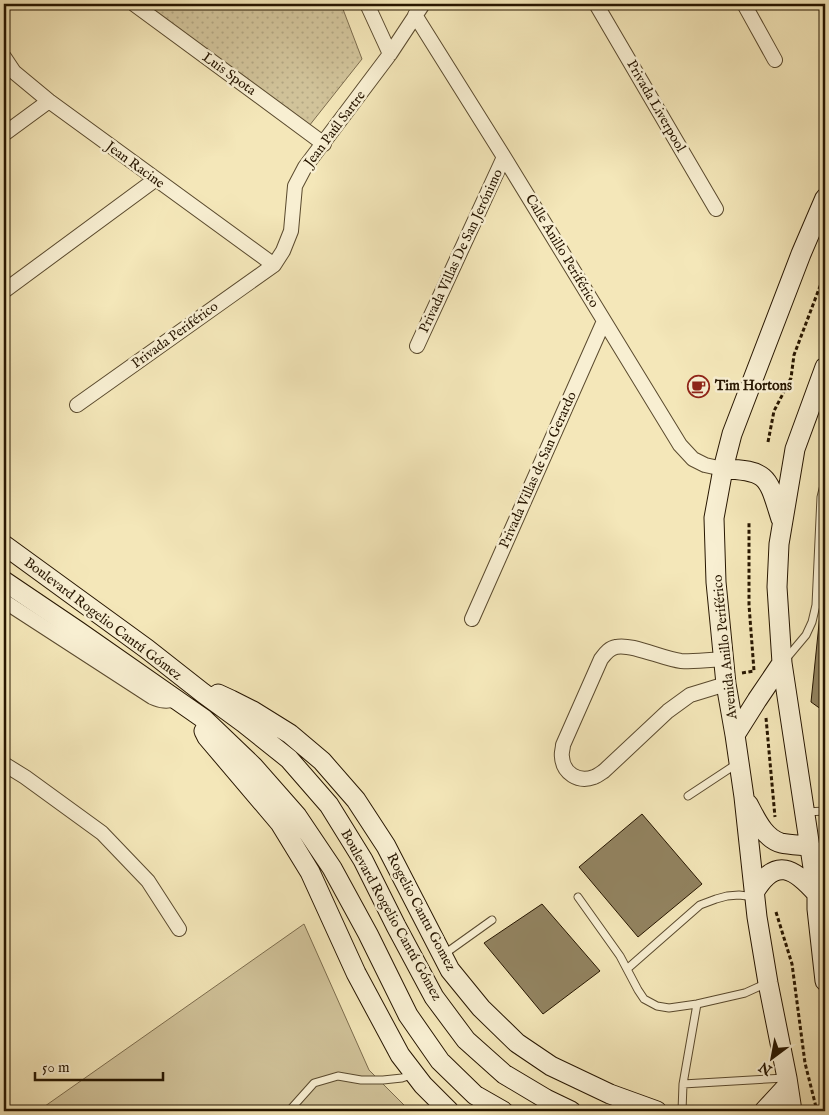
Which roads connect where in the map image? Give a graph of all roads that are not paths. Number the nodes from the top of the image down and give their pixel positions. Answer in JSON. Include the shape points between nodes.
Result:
{"nodes":[{"id":1,"x":134,"y":4,"type":"edge"},
{"id":2,"x":367,"y":4,"type":"edge"},
{"id":3,"x":596,"y":4,"type":"edge"},
{"id":4,"x":744,"y":4,"type":"edge"},
{"id":5,"x":419,"y":10,"type":"edge"},
{"id":6,"x":390,"y":54,"type":"junction"},
{"id":7,"x":4,"y":57,"type":"edge"},
{"id":8,"x":775,"y":60,"type":"dead end"},
{"id":9,"x":49,"y":101,"type":"junction"},
{"id":10,"x":4,"y":134,"type":"edge"},
{"id":11,"x":324,"y":144,"type":"junction"},
{"id":12,"x":504,"y":157,"type":"junction"},
{"id":13,"x":156,"y":180,"type":"junction"},
{"id":14,"x":824,"y":202,"type":"edge"},
{"id":15,"x":716,"y":209,"type":"dead end"},
{"id":16,"x":274,"y":265,"type":"junction"},
{"id":17,"x":4,"y":291,"type":"edge"},
{"id":18,"x":604,"y":321,"type":"junction"},
{"id":19,"x":417,"y":346,"type":"dead end"},
{"id":20,"x":825,"y":367,"type":"edge"},
{"id":21,"x":77,"y":406,"type":"dead end"},
{"id":22,"x":722,"y":469,"type":"junction"},
{"id":23,"x":825,"y":481,"type":"edge"},
{"id":24,"x":782,"y":522,"type":"junction"},
{"id":25,"x":4,"y":545,"type":"edge"},
{"id":26,"x":4,"y":581,"type":"edge"},
{"id":27,"x":4,"y":601,"type":"edge"},
{"id":28,"x":472,"y":619,"type":"dead end"},
{"id":29,"x":782,"y":663,"type":"junction"},
{"id":30,"x":725,"y":673,"type":"junction"},
{"id":31,"x":203,"y":693,"type":"junction"},
{"id":32,"x":176,"y":699,"type":"junction"},
{"id":33,"x":204,"y":719,"type":"junction"},
{"id":34,"x":735,"y":735,"type":"junction"},
{"id":35,"x":739,"y":762,"type":"junction"},
{"id":36,"x":4,"y":764,"type":"edge"},
{"id":37,"x":688,"y":796,"type":"dead end"},
{"id":38,"x":744,"y":797,"type":"junction"},
{"id":39,"x":825,"y":811,"type":"edge"},
{"id":40,"x":804,"y":812,"type":"junction"},
{"id":41,"x":817,"y":846,"type":"edge"},
{"id":42,"x":755,"y":894,"type":"junction"},
{"id":43,"x":816,"y":894,"type":"junction"},
{"id":44,"x":578,"y":897,"type":"dead end"},
{"id":45,"x":492,"y":920,"type":"dead end"},
{"id":46,"x":179,"y":929,"type":"dead end"},
{"id":47,"x":442,"y":955,"type":"junction"},
{"id":48,"x":627,"y":969,"type":"junction"},
{"id":49,"x":825,"y":981,"type":"edge"},
{"id":50,"x":768,"y":983,"type":"junction"},
{"id":51,"x":697,"y":1004,"type":"junction"},
{"id":52,"x":414,"y":1074,"type":"junction"},
{"id":53,"x":788,"y":1081,"type":"junction"},
{"id":54,"x":683,"y":1084,"type":"junction"},
{"id":55,"x":289,"y":1111,"type":"edge"},
{"id":56,"x":449,"y":1111,"type":"edge"},
{"id":57,"x":502,"y":1111,"type":"edge"},
{"id":58,"x":570,"y":1111,"type":"edge"},
{"id":59,"x":657,"y":1111,"type":"edge"},
{"id":60,"x":682,"y":1111,"type":"edge"},
{"id":61,"x":764,"y":1111,"type":"edge"},
{"id":62,"x":792,"y":1111,"type":"edge"}],
"edges":[{"from":1,"to":11,"type":"street","name":"Luis Spota"},
{"from":2,"to":6,"type":"street"},
{"from":3,"to":15,"type":"street","name":"Privada Liverpool"},
{"from":4,"to":8,"type":"street"},
{"from":5,"to":6,"type":"street","name":"Jean Paúl Sartre"},
{"from":5,"to":12,"type":"street","name":"Calle Anillo Periférico"},
{"from":6,"to":11,"type":"street","name":"Jean Paúl Sartre"},
{"from":7,"to":9,"type":"street","name":"Jean Racine","via":[[14,72]]},
{"from":9,"to":10,"type":"street"},
{"from":9,"to":13,"type":"street","name":"Jean Racine"},
{"from":11,"to":16,"type":"street","name":"Jean Paúl Sartre","via":[[305,167],[295,186],[291,231]]},
{"from":12,"to":18,"type":"street","name":"Calle Anillo Periférico"},
{"from":12,"to":19,"type":"street","name":"Privada Villas De San Jerónimo"},
{"from":13,"to":16,"type":"street","name":"Jean Racine"},
{"from":13,"to":17,"type":"street"},
{"from":14,"to":22,"type":"street","name":"Avenida Anillo Periférico","via":[[801,254]]},
{"from":16,"to":21,"type":"street","name":"Privada Periférico"},
{"from":18,"to":22,"type":"street","name":"Calle Anillo Periférico","via":[[680,445],[693,459]]},
{"from":18,"to":28,"type":"street","name":"Privada Villas de San Gerardo"},
{"from":20,"to":24,"type":"street","via":[[795,449]]},
{"from":22,"to":24,"type":"street","via":[[756,472],[767,480]]},
{"from":22,"to":30,"type":"street","name":"Avenida Anillo Periférico","via":[[714,518],[716,582]]},
{"from":23,"to":29,"type":"lane","via":[[821,497],[816,605],[812,622],[806,635]]},
{"from":24,"to":29,"type":"street","via":[[777,587]]},
{"from":25,"to":31,"type":"street","name":"Boulevard Rogelio Cantú Gómez"},
{"from":26,"to":32,"type":"street","name":"Boulevard Rogelio Cantú Gómez"},
{"from":27,"to":32,"type":"street","via":[[152,697],[169,702]]},
{"from":29,"to":34,"type":"street"},
{"from":29,"to":40,"type":"street"},
{"from":30,"to":30,"type":"street","via":[[668,710],[604,771],[592,778],[579,779],[564,767],[563,745],[601,659],[609,650],[616,646],[628,647],[680,661],[702,661]]},
{"from":30,"to":34,"type":"street","name":"Avenida Anillo Periférico"},
{"from":31,"to":47,"type":"street","name":"Rogelio Cantu Gomez","via":[[215,693],[253,711],[290,734],[322,760],[356,800],[386,846]]},
{"from":31,"to":58,"type":"street","name":"Boulevard Rogelio Cantú Gómez","via":[[289,759],[329,806],[363,860],[434,997],[466,1040],[504,1074]]},
{"from":32,"to":33,"type":"street","name":"Boulevard Rogelio Cantú Gómez"},
{"from":33,"to":52,"type":"street","via":[[206,737],[280,823],[310,872],[356,973],[400,1055]]},
{"from":33,"to":57,"type":"street","name":"Boulevard Rogelio Cantú Gómez","via":[[253,766],[296,816],[332,868],[408,1015],[440,1062],[475,1095]]},
{"from":34,"to":35,"type":"street","name":"Avenida Anillo Periférico"},
{"from":35,"to":37,"type":"lane"},
{"from":35,"to":38,"type":"street","name":"Avenida Anillo Periférico"},
{"from":36,"to":46,"type":"street","via":[[102,833],[148,881]]},
{"from":38,"to":41,"type":"street","via":[[771,838],[779,843]]},
{"from":38,"to":42,"type":"street","name":"Avenida Anillo Periférico"},
{"from":39,"to":40,"type":"lane"},
{"from":40,"to":41,"type":"street"},
{"from":41,"to":43,"type":"street"},
{"from":42,"to":43,"type":"street","via":[[762,880],[771,872],[782,869],[804,880]]},
{"from":42,"to":48,"type":"lane","via":[[727,896],[700,905]]},
{"from":42,"to":50,"type":"street","name":"Avenida Anillo Periférico"},
{"from":43,"to":49,"type":"street"},
{"from":44,"to":48,"type":"lane"},
{"from":45,"to":47,"type":"lane"},
{"from":47,"to":59,"type":"street","name":"Rogelio Cantu Gomez","via":[[481,1008],[517,1043],[551,1066],[610,1094]]},
{"from":48,"to":51,"type":"lane","via":[[644,999],[656,1006],[669,1008]]},
{"from":50,"to":51,"type":"lane","via":[[745,993]]},
{"from":50,"to":53,"type":"street","name":"Avenida Anillo Periférico"},
{"from":51,"to":54,"type":"lane"},
{"from":52,"to":55,"type":"lane","via":[[383,1080],[338,1076],[314,1083]]},
{"from":52,"to":56,"type":"street"},
{"from":53,"to":54,"type":"lane"},
{"from":53,"to":61,"type":"street"},
{"from":53,"to":62,"type":"street","name":"Avenida Anillo Periférico"},
{"from":54,"to":60,"type":"lane"}]}
